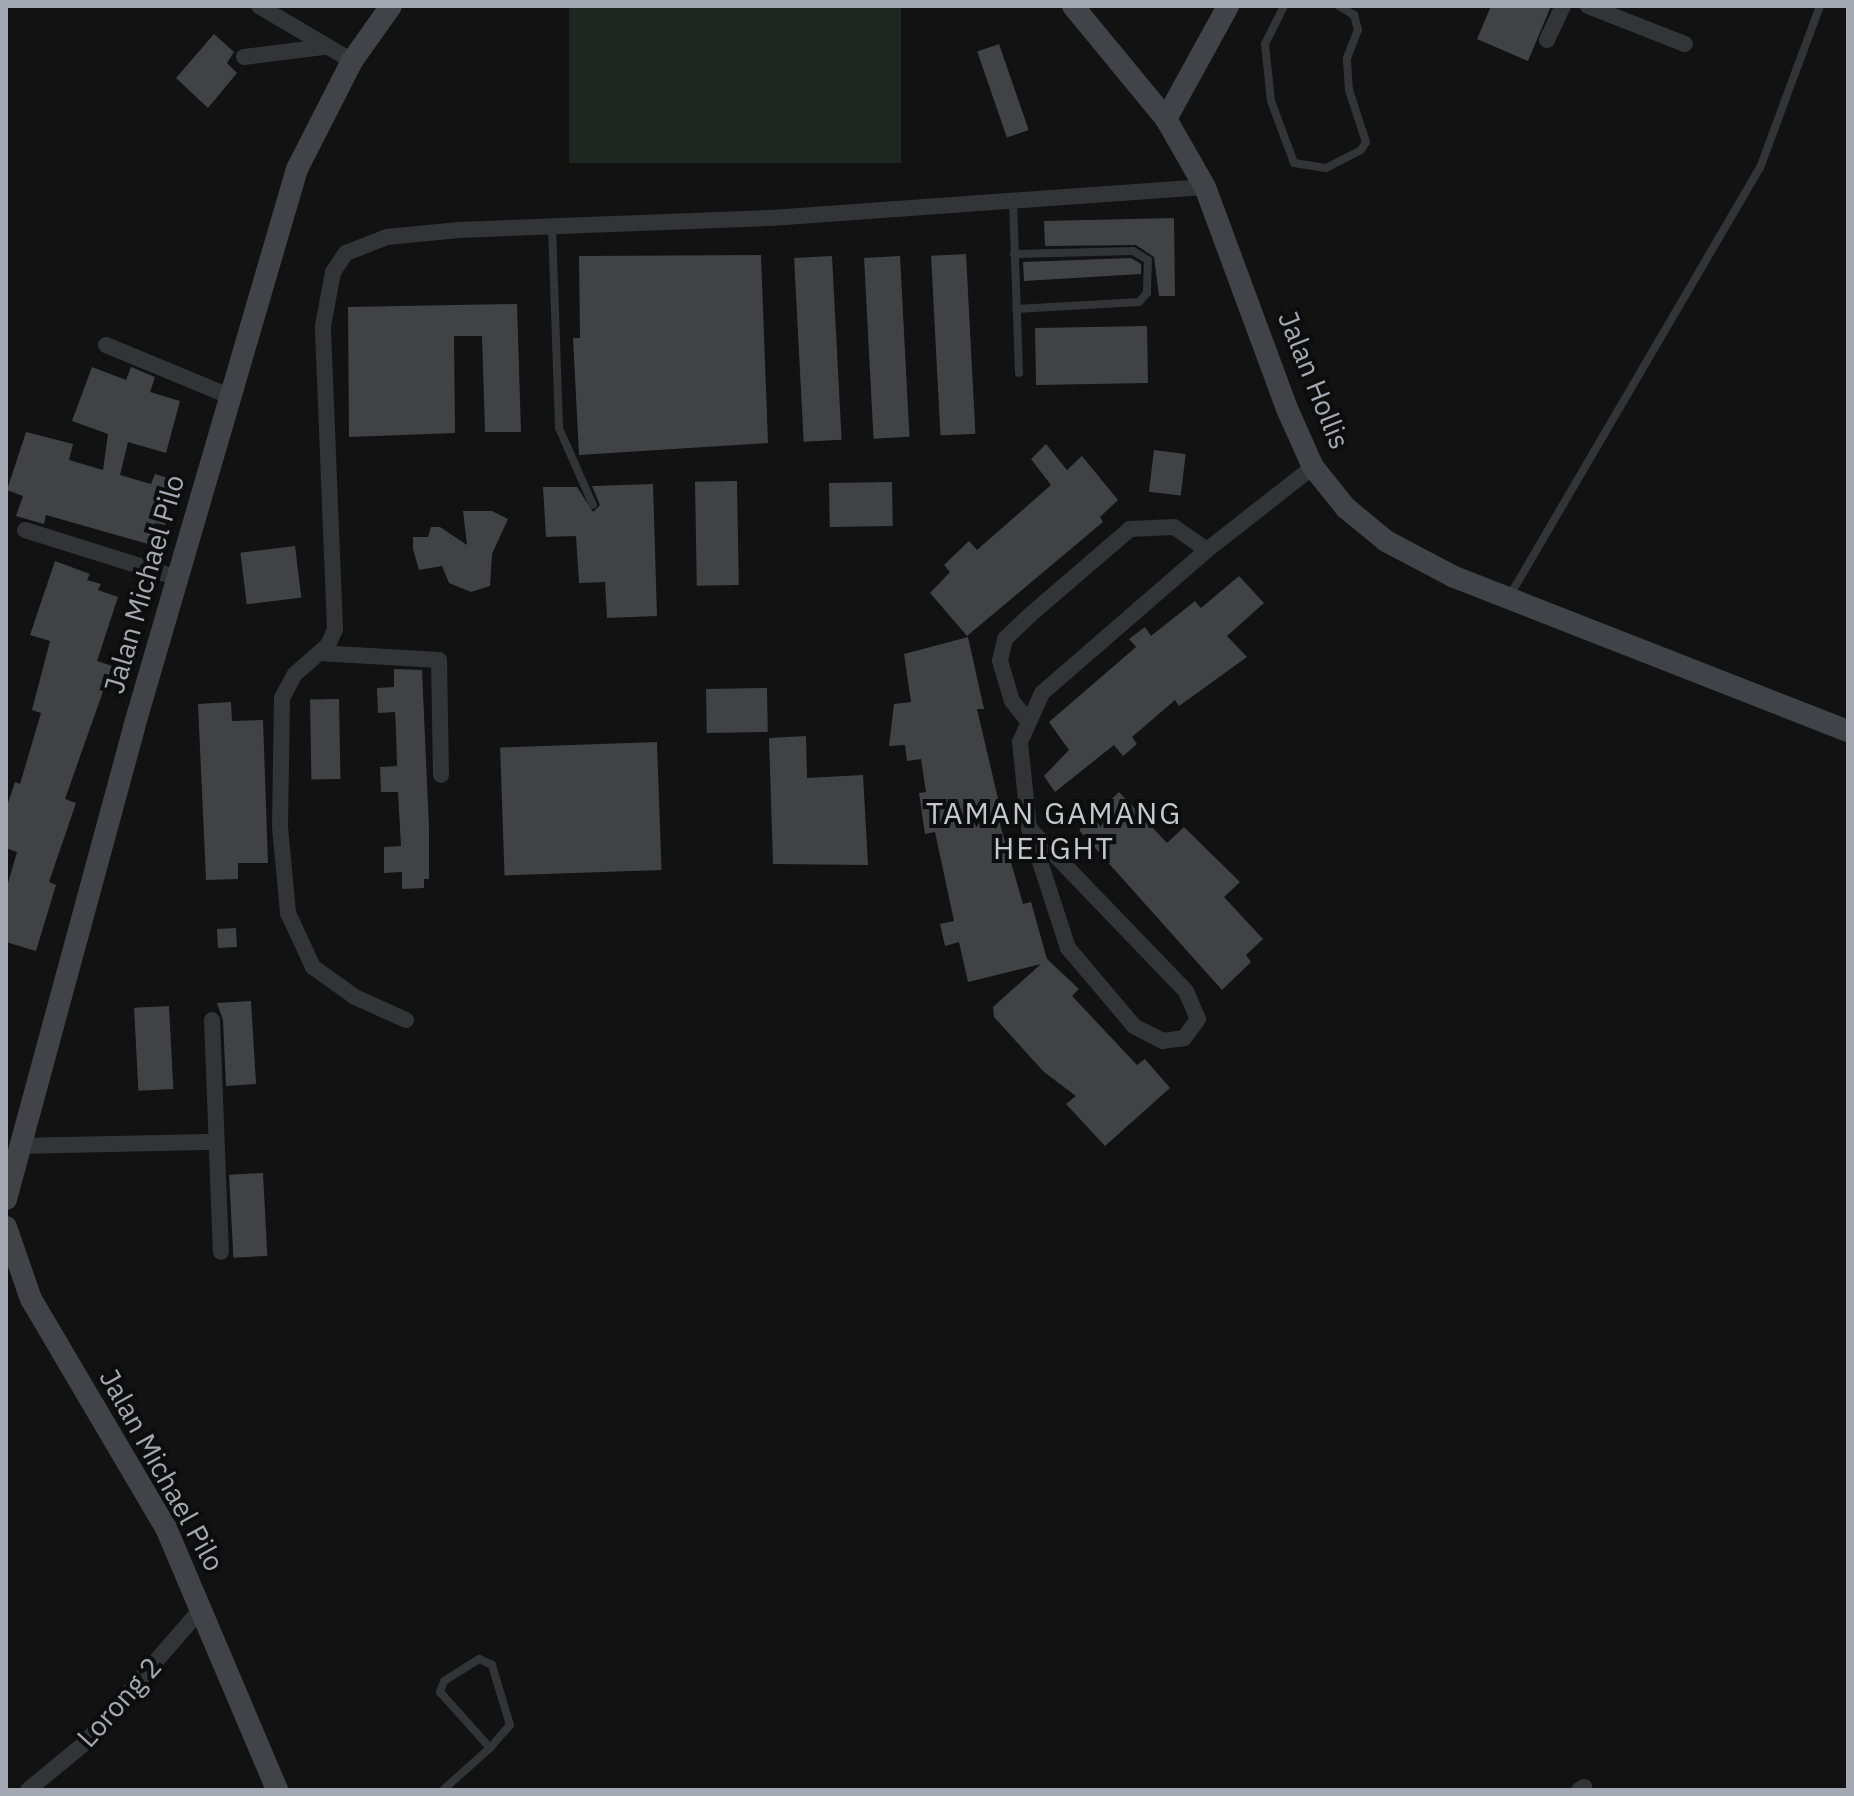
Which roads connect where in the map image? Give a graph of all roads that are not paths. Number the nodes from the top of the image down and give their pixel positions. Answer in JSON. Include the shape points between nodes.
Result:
{"nodes":[{"id":1,"x":259,"y":6,"type":"edge"},
{"id":2,"x":391,"y":6,"type":"edge"},
{"id":3,"x":1073,"y":6,"type":"edge"},
{"id":4,"x":1228,"y":6,"type":"edge"},
{"id":5,"x":1284,"y":6,"type":"edge"},
{"id":6,"x":1339,"y":6,"type":"edge"},
{"id":7,"x":1563,"y":6,"type":"edge"},
{"id":8,"x":1588,"y":6,"type":"edge"},
{"id":9,"x":1820,"y":6,"type":"edge"},
{"id":10,"x":1547,"y":40,"type":"dead end"},
{"id":11,"x":1685,"y":44,"type":"dead end"},
{"id":12,"x":325,"y":47,"type":"junction"},
{"id":13,"x":244,"y":57,"type":"dead end"},
{"id":14,"x":352,"y":61,"type":"junction"},
{"id":15,"x":1166,"y":119,"type":"junction"},
{"id":16,"x":1205,"y":187,"type":"junction"},
{"id":17,"x":1013,"y":201,"type":"junction"},
{"id":18,"x":552,"y":226,"type":"junction"},
{"id":19,"x":1014,"y":254,"type":"junction"},
{"id":20,"x":1016,"y":309,"type":"junction"},
{"id":21,"x":106,"y":345,"type":"dead end"},
{"id":22,"x":1019,"y":373,"type":"dead end"},
{"id":23,"x":229,"y":396,"type":"junction"},
{"id":24,"x":1313,"y":467,"type":"junction"},
{"id":25,"x":593,"y":505,"type":"dead end"},
{"id":26,"x":25,"y":530,"type":"dead end"},
{"id":27,"x":1207,"y":550,"type":"junction"},
{"id":28,"x":178,"y":578,"type":"junction"},
{"id":29,"x":1509,"y":598,"type":"junction"},
{"id":30,"x":319,"y":653,"type":"junction"},
{"id":31,"x":1027,"y":720,"type":"junction"},
{"id":32,"x":1848,"y":731,"type":"edge"},
{"id":33,"x":441,"y":775,"type":"dead end"},
{"id":34,"x":1029,"y":828,"type":"junction"},
{"id":35,"x":212,"y":1020,"type":"dead end"},
{"id":36,"x":406,"y":1020,"type":"dead end"},
{"id":37,"x":15,"y":1142,"type":"edge"},
{"id":38,"x":216,"y":1142,"type":"junction"},
{"id":39,"x":6,"y":1199,"type":"edge"},
{"id":40,"x":6,"y":1227,"type":"edge"},
{"id":41,"x":8,"y":1251,"type":"edge"},
{"id":42,"x":221,"y":1252,"type":"dead end"},
{"id":43,"x":203,"y":1607,"type":"junction"},
{"id":44,"x":490,"y":1748,"type":"junction"},
{"id":45,"x":28,"y":1790,"type":"edge"},
{"id":46,"x":277,"y":1790,"type":"edge"},
{"id":47,"x":443,"y":1790,"type":"edge"}],
"edges":[{"from":1,"to":12,"type":"street"},
{"from":2,"to":14,"type":"street","name":"Jalan Michael Pilo"},
{"from":3,"to":15,"type":"street","name":"Jalan Hollis"},
{"from":4,"to":15,"type":"street"},
{"from":5,"to":6,"type":"lane","via":[[1265,44],[1271,101],[1294,163],[1326,168],[1366,142],[1349,90],[1347,58],[1358,30],[1354,15]]},
{"from":7,"to":10,"type":"street"},
{"from":8,"to":11,"type":"street"},
{"from":9,"to":29,"type":"lane","via":[[1760,168]]},
{"from":12,"to":13,"type":"street"},
{"from":12,"to":14,"type":"street"},
{"from":14,"to":23,"type":"street","name":"Jalan Michael Pilo","via":[[297,169]]},
{"from":15,"to":16,"type":"street","name":"Jalan Hollis"},
{"from":16,"to":17,"type":"street"},
{"from":16,"to":24,"type":"street","name":"Jalan Hollis"},
{"from":17,"to":18,"type":"street"},
{"from":17,"to":19,"type":"lane"},
{"from":18,"to":25,"type":"lane","via":[[559,428]]},
{"from":18,"to":30,"type":"street","via":[[387,237],[346,253],[333,272],[323,326],[336,612],[333,636]]},
{"from":19,"to":20,"type":"lane"},
{"from":19,"to":20,"type":"lane","via":[[1133,251],[1148,260],[1147,293],[1139,302]]},
{"from":20,"to":22,"type":"lane"},
{"from":21,"to":23,"type":"street"},
{"from":23,"to":28,"type":"street","name":"Jalan Michael Pilo"},
{"from":24,"to":27,"type":"street"},
{"from":24,"to":29,"type":"street","name":"Jalan Hollis","via":[[1346,508],[1386,541],[1452,576]]},
{"from":26,"to":28,"type":"street"},
{"from":27,"to":31,"type":"street","via":[[1042,693]]},
{"from":27,"to":31,"type":"street","via":[[1174,527],[1130,529],[1030,615],[1005,639],[1000,661],[1012,701]]},
{"from":28,"to":37,"type":"street","name":"Jalan Michael Pilo"},
{"from":29,"to":32,"type":"street","name":"Jalan Hollis"},
{"from":30,"to":33,"type":"street","via":[[439,660]]},
{"from":30,"to":36,"type":"street","via":[[287,685],[280,713],[280,827],[288,913],[313,967],[355,997]]},
{"from":31,"to":34,"type":"street","via":[[1020,742]]},
{"from":34,"to":34,"type":"street","via":[[1056,920],[1086,974],[1150,1037],[1176,1042],[1184,1038],[1198,1019],[1186,991]]},
{"from":35,"to":38,"type":"street"},
{"from":37,"to":38,"type":"street"},
{"from":37,"to":39,"type":"street","name":"Jalan Michael Pilo"},
{"from":38,"to":42,"type":"street"},
{"from":40,"to":41,"type":"street","name":"Jalan Michael Pilo"},
{"from":41,"to":43,"type":"street","name":"Jalan Michael Pilo","via":[[55,1343],[166,1528]]},
{"from":43,"to":45,"type":"street","name":"Lorong 2","via":[[85,1743]]},
{"from":43,"to":46,"type":"street","name":"Jalan Michael Pilo"},
{"from":44,"to":44,"type":"lane","via":[[440,1692],[444,1681],[479,1659],[492,1665],[511,1717]]},
{"from":44,"to":47,"type":"lane"}]}
